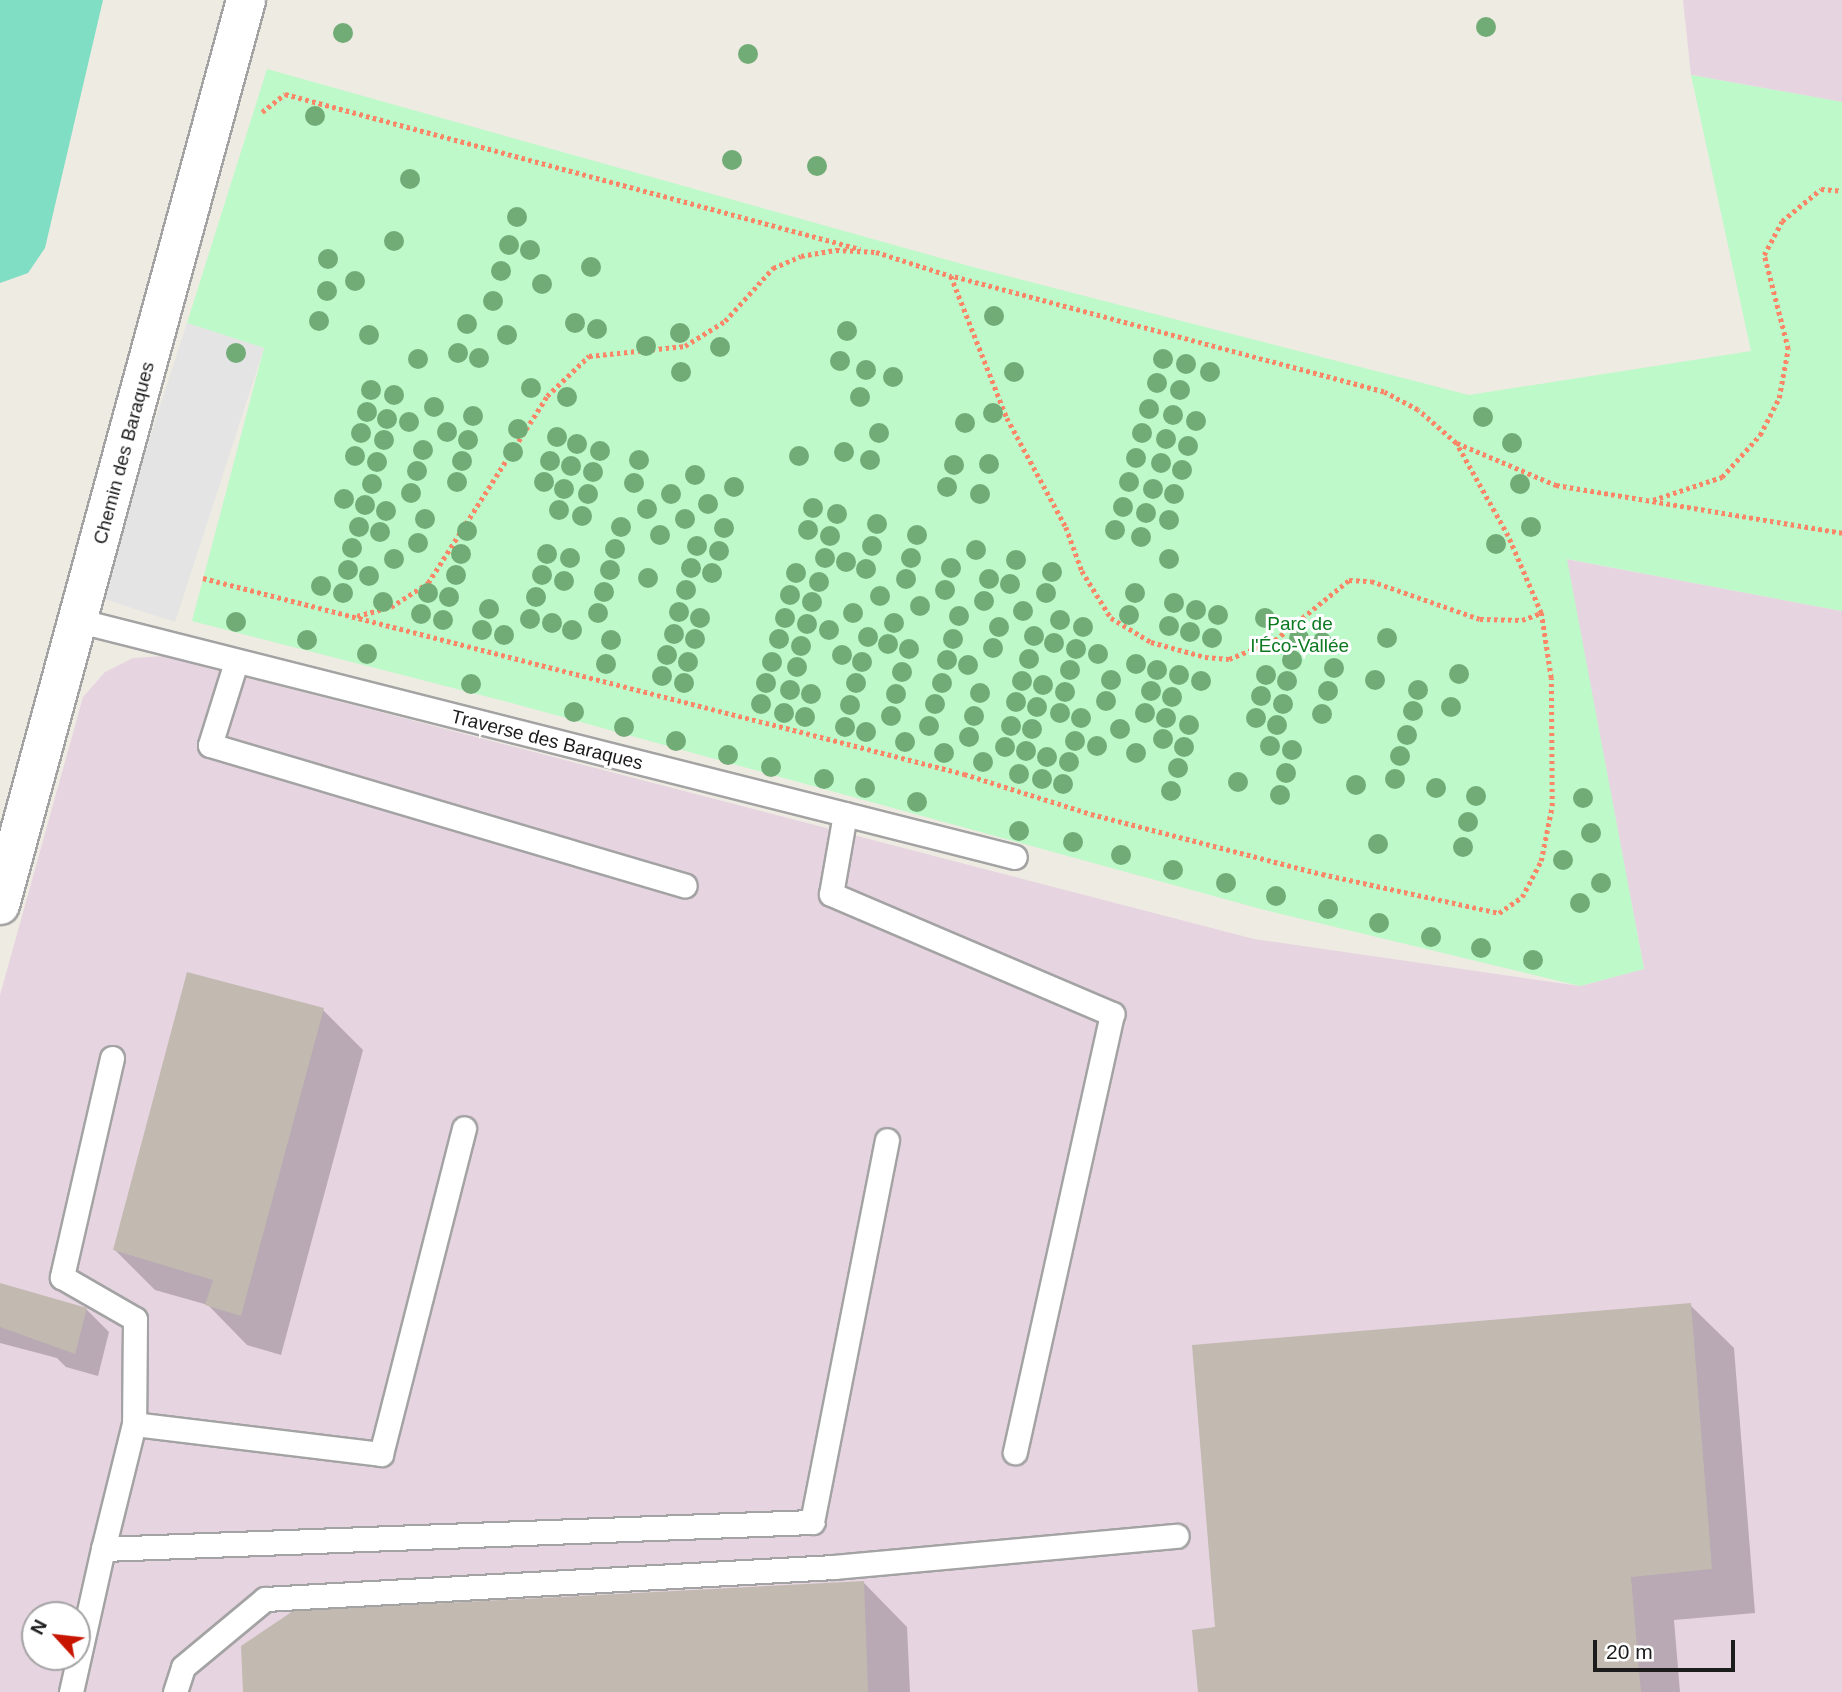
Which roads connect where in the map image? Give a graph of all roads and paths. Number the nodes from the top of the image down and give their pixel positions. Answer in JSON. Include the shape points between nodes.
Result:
{"nodes":[{"id":1,"x":246,"y":0,"type":"edge"},
{"id":2,"x":215,"y":117,"type":"junction"},
{"id":3,"x":1842,"y":191,"type":"edge"},
{"id":4,"x":871,"y":252,"type":"junction"},
{"id":5,"x":951,"y":276,"type":"junction"},
{"id":6,"x":1456,"y":443,"type":"junction"},
{"id":7,"x":1653,"y":500,"type":"junction"},
{"id":8,"x":1842,"y":533,"type":"edge"},
{"id":9,"x":203,"y":578,"type":"dead end"},
{"id":10,"x":1541,"y":613,"type":"junction"},
{"id":11,"x":352,"y":617,"type":"junction"},
{"id":12,"x":80,"y":621,"type":"junction"},
{"id":13,"x":236,"y":662,"type":"junction"},
{"id":14,"x":845,"y":814,"type":"junction"},
{"id":15,"x":1015,"y":857,"type":"dead end"},
{"id":16,"x":685,"y":886,"type":"dead end"},
{"id":17,"x":0,"y":905,"type":"edge"},
{"id":18,"x":113,"y":1058,"type":"dead end"},
{"id":19,"x":464,"y":1128,"type":"dead end"},
{"id":20,"x":887,"y":1140,"type":"dead end"},
{"id":21,"x":134,"y":1424,"type":"junction"},
{"id":22,"x":1016,"y":1452,"type":"dead end"},
{"id":23,"x":1177,"y":1536,"type":"dead end"},
{"id":24,"x":103,"y":1549,"type":"junction"},
{"id":25,"x":71,"y":1692,"type":"edge"},
{"id":26,"x":175,"y":1692,"type":"edge"}],
"edges":[{"from":1,"to":2,"type":"street","name":"Chemin des Baraques"},
{"from":2,"to":4,"type":"path","via":[[250,121],[285,94]]},
{"from":2,"to":12,"type":"street","name":"Chemin des Baraques"},
{"from":3,"to":7,"type":"path","via":[[1821,189],[1782,221],[1764,255],[1788,349],[1779,398],[1760,435],[1722,477]]},
{"from":4,"to":5,"type":"path"},
{"from":4,"to":11,"type":"path","via":[[836,250],[801,256],[773,268],[726,321],[685,346],[589,356],[547,396],[428,583],[391,607]]},
{"from":5,"to":6,"type":"path","via":[[1384,392],[1418,410]]},
{"from":5,"to":10,"type":"path","via":[[1007,418],[1066,527],[1082,571],[1111,618],[1126,628],[1151,642],[1229,659],[1275,640],[1349,580],[1371,580],[1480,619],[1522,620]]},
{"from":6,"to":7,"type":"path","via":[[1556,485]]},
{"from":6,"to":10,"type":"path","via":[[1508,536]]},
{"from":7,"to":8,"type":"path"},
{"from":9,"to":11,"type":"path"},
{"from":10,"to":11,"type":"path","via":[[1551,678],[1552,806],[1541,861],[1522,897],[1499,913],[1322,874],[1091,814],[964,774]]},
{"from":12,"to":13,"type":"lane","name":"Traverse des Baraques"},
{"from":12,"to":17,"type":"street","name":"Chemin des Baraques"},
{"from":13,"to":14,"type":"lane","name":"Traverse des Baraques"},
{"from":13,"to":16,"type":"lane","via":[[210,745]]},
{"from":14,"to":15,"type":"lane","name":"Traverse des Baraques"},
{"from":14,"to":22,"type":"lane","via":[[831,894],[1112,1014]]},
{"from":18,"to":21,"type":"lane","via":[[62,1277],[135,1320]]},
{"from":19,"to":21,"type":"lane","via":[[381,1454]]},
{"from":20,"to":24,"type":"lane","via":[[813,1522]]},
{"from":21,"to":24,"type":"lane"},
{"from":23,"to":26,"type":"lane","via":[[834,1567],[265,1599],[183,1667]]},
{"from":24,"to":25,"type":"lane"}]}
